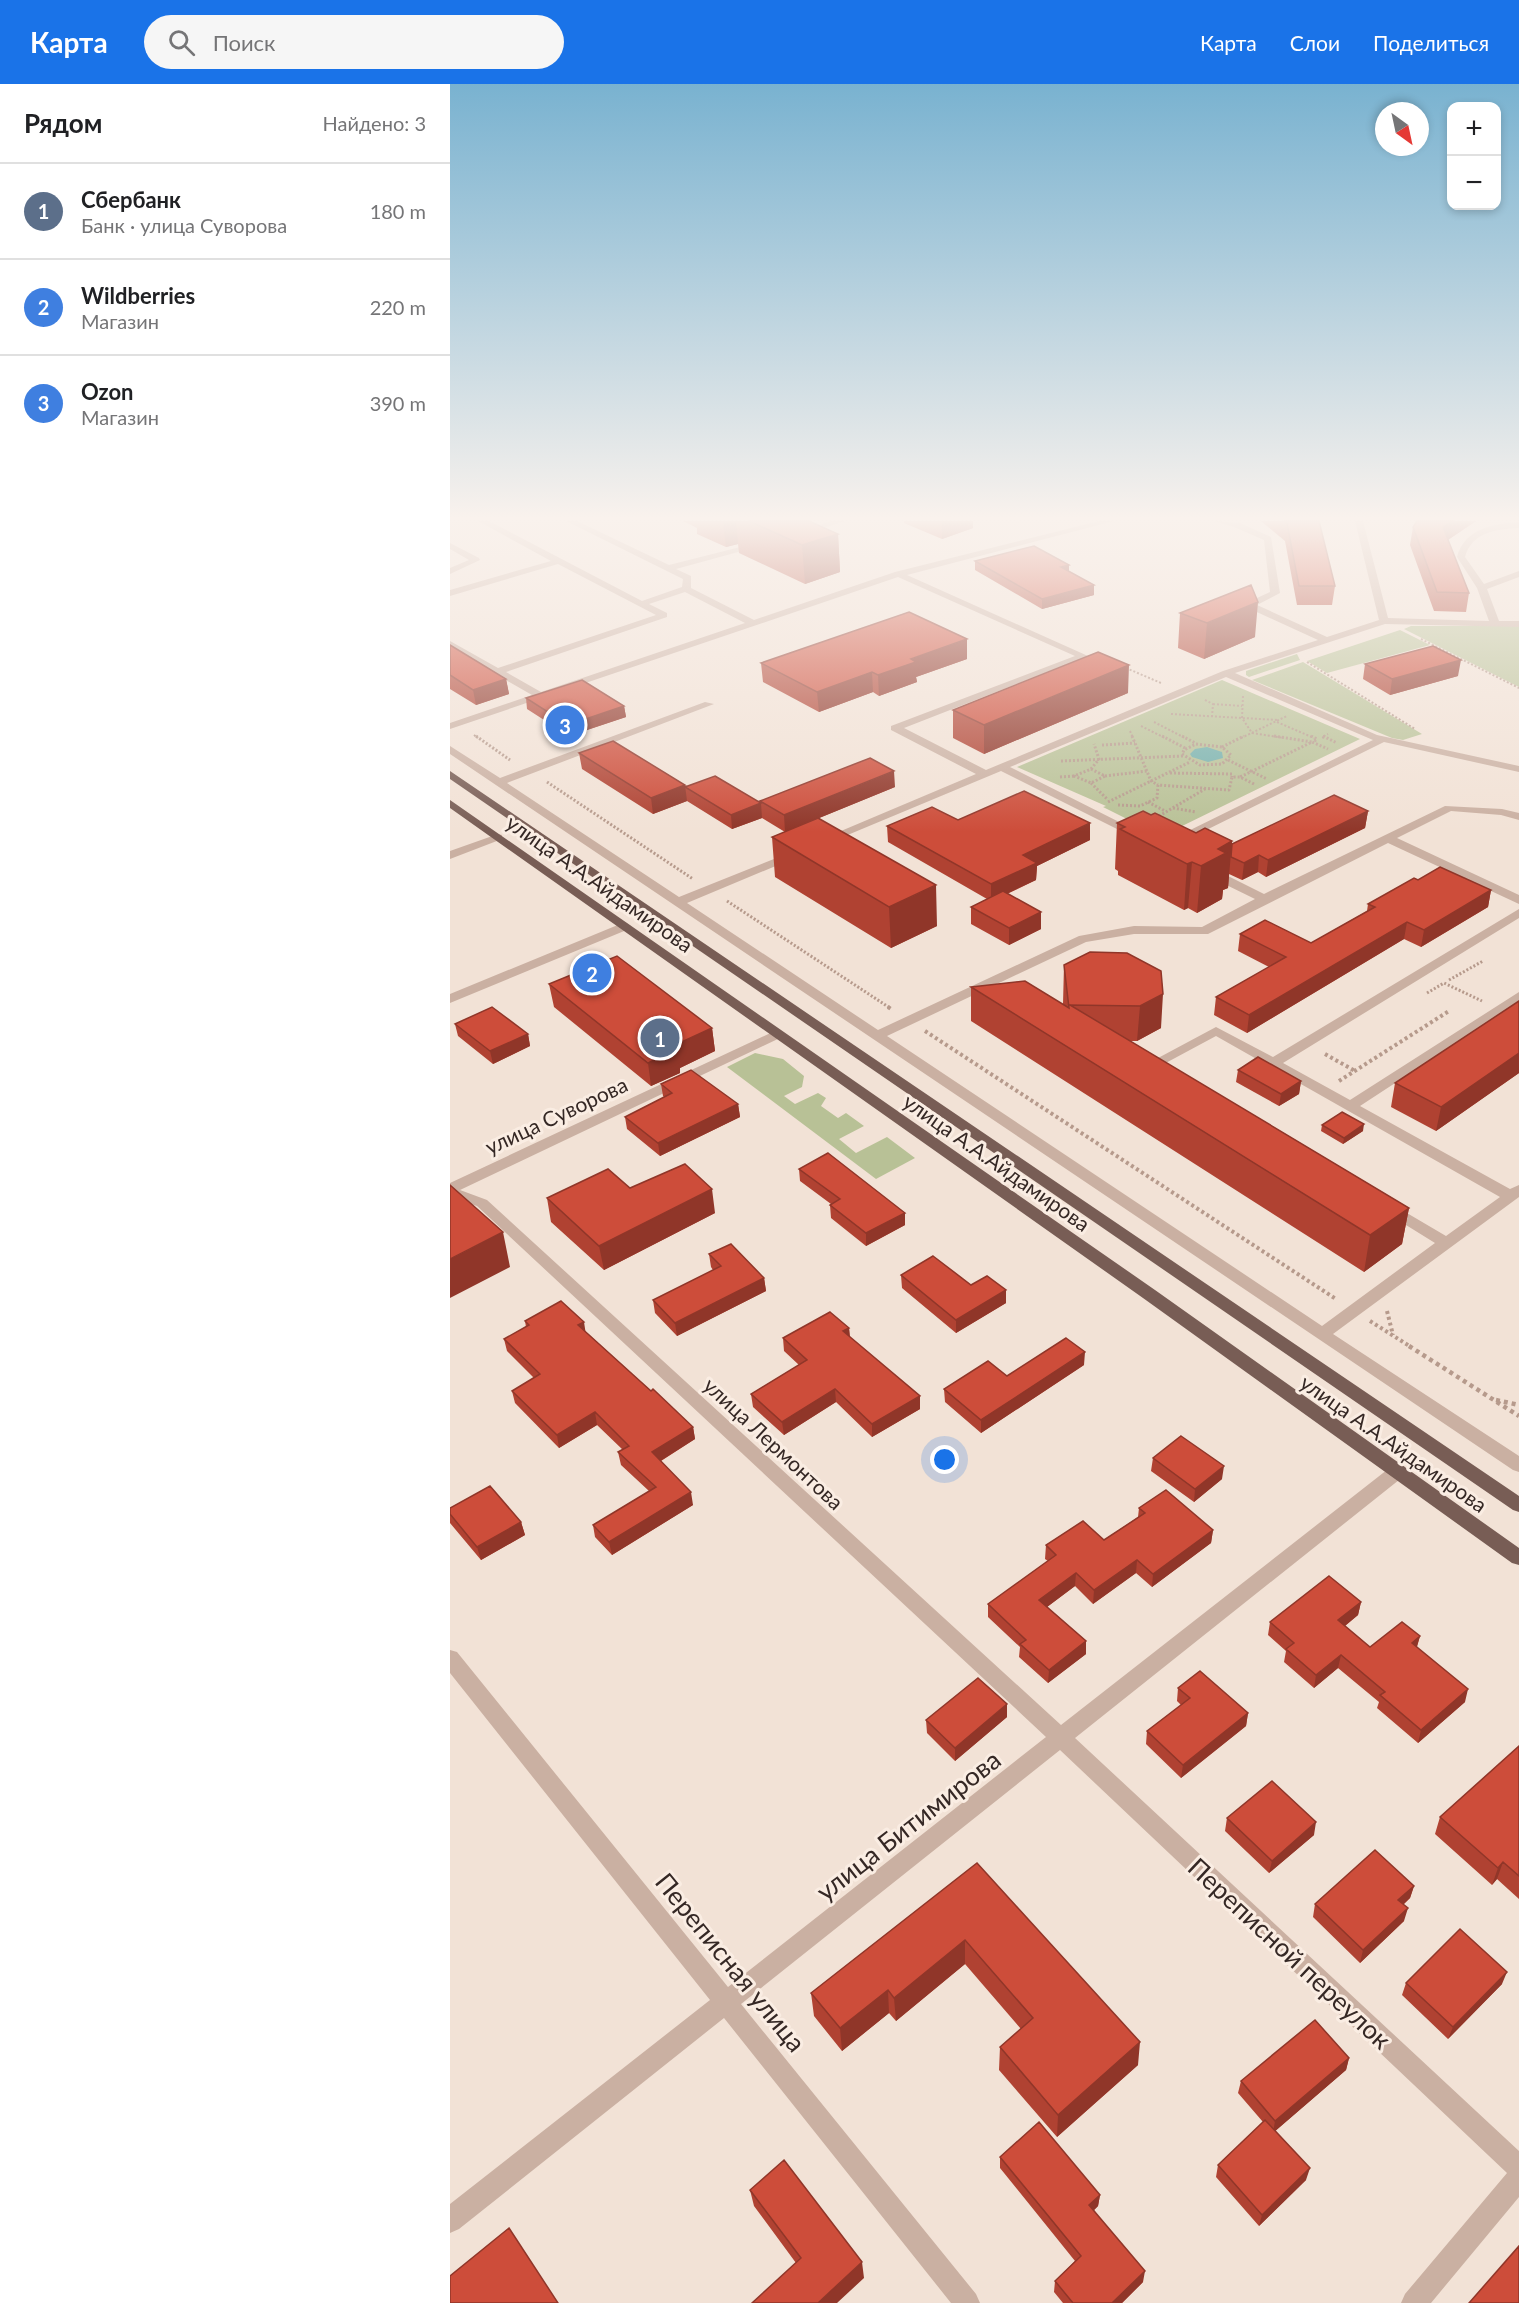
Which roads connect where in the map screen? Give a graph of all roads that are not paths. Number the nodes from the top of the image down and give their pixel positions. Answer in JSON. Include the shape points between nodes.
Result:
{"nodes":[{"id":1,"x":636,"y":625,"type":"edge"},
{"id":2,"x":748,"y":625,"type":"edge"},
{"id":3,"x":1012,"y":625,"type":"edge"},
{"id":4,"x":1292,"y":625,"type":"edge"},
{"id":5,"x":1372,"y":625,"type":"edge"},
{"id":6,"x":1326,"y":640,"type":"junction"},
{"id":7,"x":450,"y":644,"type":"edge"},
{"id":8,"x":498,"y":671,"type":"junction"},
{"id":9,"x":1226,"y":673,"type":"junction"},
{"id":10,"x":539,"y":695,"type":"junction"},
{"id":11,"x":709,"y":704,"type":"dead end"},
{"id":12,"x":450,"y":726,"type":"edge"},
{"id":13,"x":1383,"y":739,"type":"junction"},
{"id":14,"x":450,"y":749,"type":"edge"},
{"id":15,"x":1001,"y":767,"type":"junction"},
{"id":16,"x":1519,"y":769,"type":"edge"},
{"id":17,"x":450,"y":774,"type":"edge"},
{"id":18,"x":985,"y":774,"type":"junction"},
{"id":19,"x":500,"y":782,"type":"junction"},
{"id":20,"x":450,"y":803,"type":"edge"},
{"id":21,"x":1519,"y":818,"type":"edge"},
{"id":22,"x":498,"y":837,"type":"junction"},
{"id":23,"x":1388,"y":838,"type":"junction"},
{"id":24,"x":1152,"y":842,"type":"edge"},
{"id":25,"x":820,"y":843,"type":"edge"},
{"id":26,"x":1171,"y":843,"type":"edge"},
{"id":27,"x":809,"y":848,"type":"edge"},
{"id":28,"x":450,"y":855,"type":"edge"},
{"id":29,"x":1203,"y":868,"type":"edge"},
{"id":30,"x":1264,"y":899,"type":"junction"},
{"id":31,"x":1519,"y":900,"type":"edge"},
{"id":32,"x":678,"y":902,"type":"junction"},
{"id":33,"x":1519,"y":913,"type":"edge"},
{"id":34,"x":625,"y":926,"type":"junction"},
{"id":35,"x":1519,"y":996,"type":"edge"},
{"id":36,"x":450,"y":999,"type":"edge"},
{"id":37,"x":777,"y":1034,"type":"junction"},
{"id":38,"x":877,"y":1036,"type":"junction"},
{"id":39,"x":1273,"y":1063,"type":"junction"},
{"id":40,"x":1173,"y":1077,"type":"edge"},
{"id":41,"x":1350,"y":1106,"type":"junction"},
{"id":42,"x":450,"y":1190,"type":"edge"},
{"id":43,"x":1514,"y":1193,"type":"edge"},
{"id":44,"x":1375,"y":1200,"type":"edge"},
{"id":45,"x":1446,"y":1243,"type":"junction"},
{"id":46,"x":1322,"y":1334,"type":"junction"},
{"id":47,"x":1518,"y":1462,"type":"edge"},
{"id":48,"x":1398,"y":1471,"type":"junction"},
{"id":49,"x":1519,"y":1505,"type":"edge"},
{"id":50,"x":1519,"y":1557,"type":"edge"},
{"id":51,"x":450,"y":1658,"type":"edge"},
{"id":52,"x":1061,"y":1738,"type":"junction"},
{"id":53,"x":727,"y":2002,"type":"junction"},
{"id":54,"x":1519,"y":2168,"type":"edge"},
{"id":55,"x":1519,"y":2178,"type":"edge"},
{"id":56,"x":450,"y":2220,"type":"edge"},
{"id":57,"x":967,"y":2303,"type":"edge"},
{"id":58,"x":1414,"y":2303,"type":"edge"}],
"edges":[{"from":1,"to":8,"type":"street"},
{"from":2,"to":10,"type":"street"},
{"from":3,"to":18,"type":"street","via":[[1083,656],[895,728]]},
{"from":4,"to":6,"type":"street"},
{"from":5,"to":6,"type":"street"},
{"from":6,"to":9,"type":"street"},
{"from":7,"to":8,"type":"street"},
{"from":8,"to":10,"type":"street"},
{"from":9,"to":13,"type":"street"},
{"from":9,"to":15,"type":"street"},
{"from":10,"to":12,"type":"street"},
{"from":11,"to":19,"type":"street"},
{"from":13,"to":16,"type":"street"},
{"from":13,"to":26,"type":"street"},
{"from":14,"to":19,"type":"street"},
{"from":15,"to":18,"type":"street"},
{"from":15,"to":24,"type":"street"},
{"from":17,"to":49,"type":"main road","name":"улица А.А.Айдамирова"},
{"from":18,"to":25,"type":"street"},
{"from":19,"to":32,"type":"street"},
{"from":20,"to":22,"type":"main road","name":"улица А.А.Айдамирова"},
{"from":21,"to":23,"type":"street","via":[[1502,812],[1449,808]]},
{"from":22,"to":28,"type":"street"},
{"from":22,"to":34,"type":"main road","name":"улица А.А.Айдамирова"},
{"from":23,"to":30,"type":"street"},
{"from":23,"to":31,"type":"street"},
{"from":27,"to":32,"type":"street"},
{"from":29,"to":30,"type":"street"},
{"from":30,"to":38,"type":"street","via":[[1204,931],[1134,930],[1083,939]]},
{"from":32,"to":38,"type":"street"},
{"from":33,"to":39,"type":"street"},
{"from":34,"to":36,"type":"street"},
{"from":34,"to":37,"type":"main road","name":"улица А.А.Айдамирова"},
{"from":35,"to":41,"type":"street"},
{"from":37,"to":42,"type":"street","name":"улица Суворова"},
{"from":37,"to":48,"type":"main road","name":"улица А.А.Айдамирова"},
{"from":38,"to":46,"type":"street"},
{"from":39,"to":40,"type":"street","via":[[1216,1031],[1152,1065]]},
{"from":39,"to":41,"type":"street"},
{"from":41,"to":43,"type":"street"},
{"from":42,"to":52,"type":"street","name":"улица Лермонтова","via":[[482,1203]]},
{"from":43,"to":45,"type":"street"},
{"from":44,"to":45,"type":"street"},
{"from":45,"to":46,"type":"street"},
{"from":46,"to":47,"type":"street"},
{"from":48,"to":50,"type":"main road","name":"улица А.А.Айдамирова"},
{"from":48,"to":52,"type":"street","name":"улица Битимирова"},
{"from":51,"to":53,"type":"street","name":"Переписная улица"},
{"from":52,"to":53,"type":"street","name":"улица Битимирова"},
{"from":52,"to":54,"type":"street","name":"Переписной переулок"},
{"from":53,"to":56,"type":"street","name":"улица Битимирова"},
{"from":53,"to":57,"type":"street","name":"Переписная улица"},
{"from":55,"to":58,"type":"street"}]}
